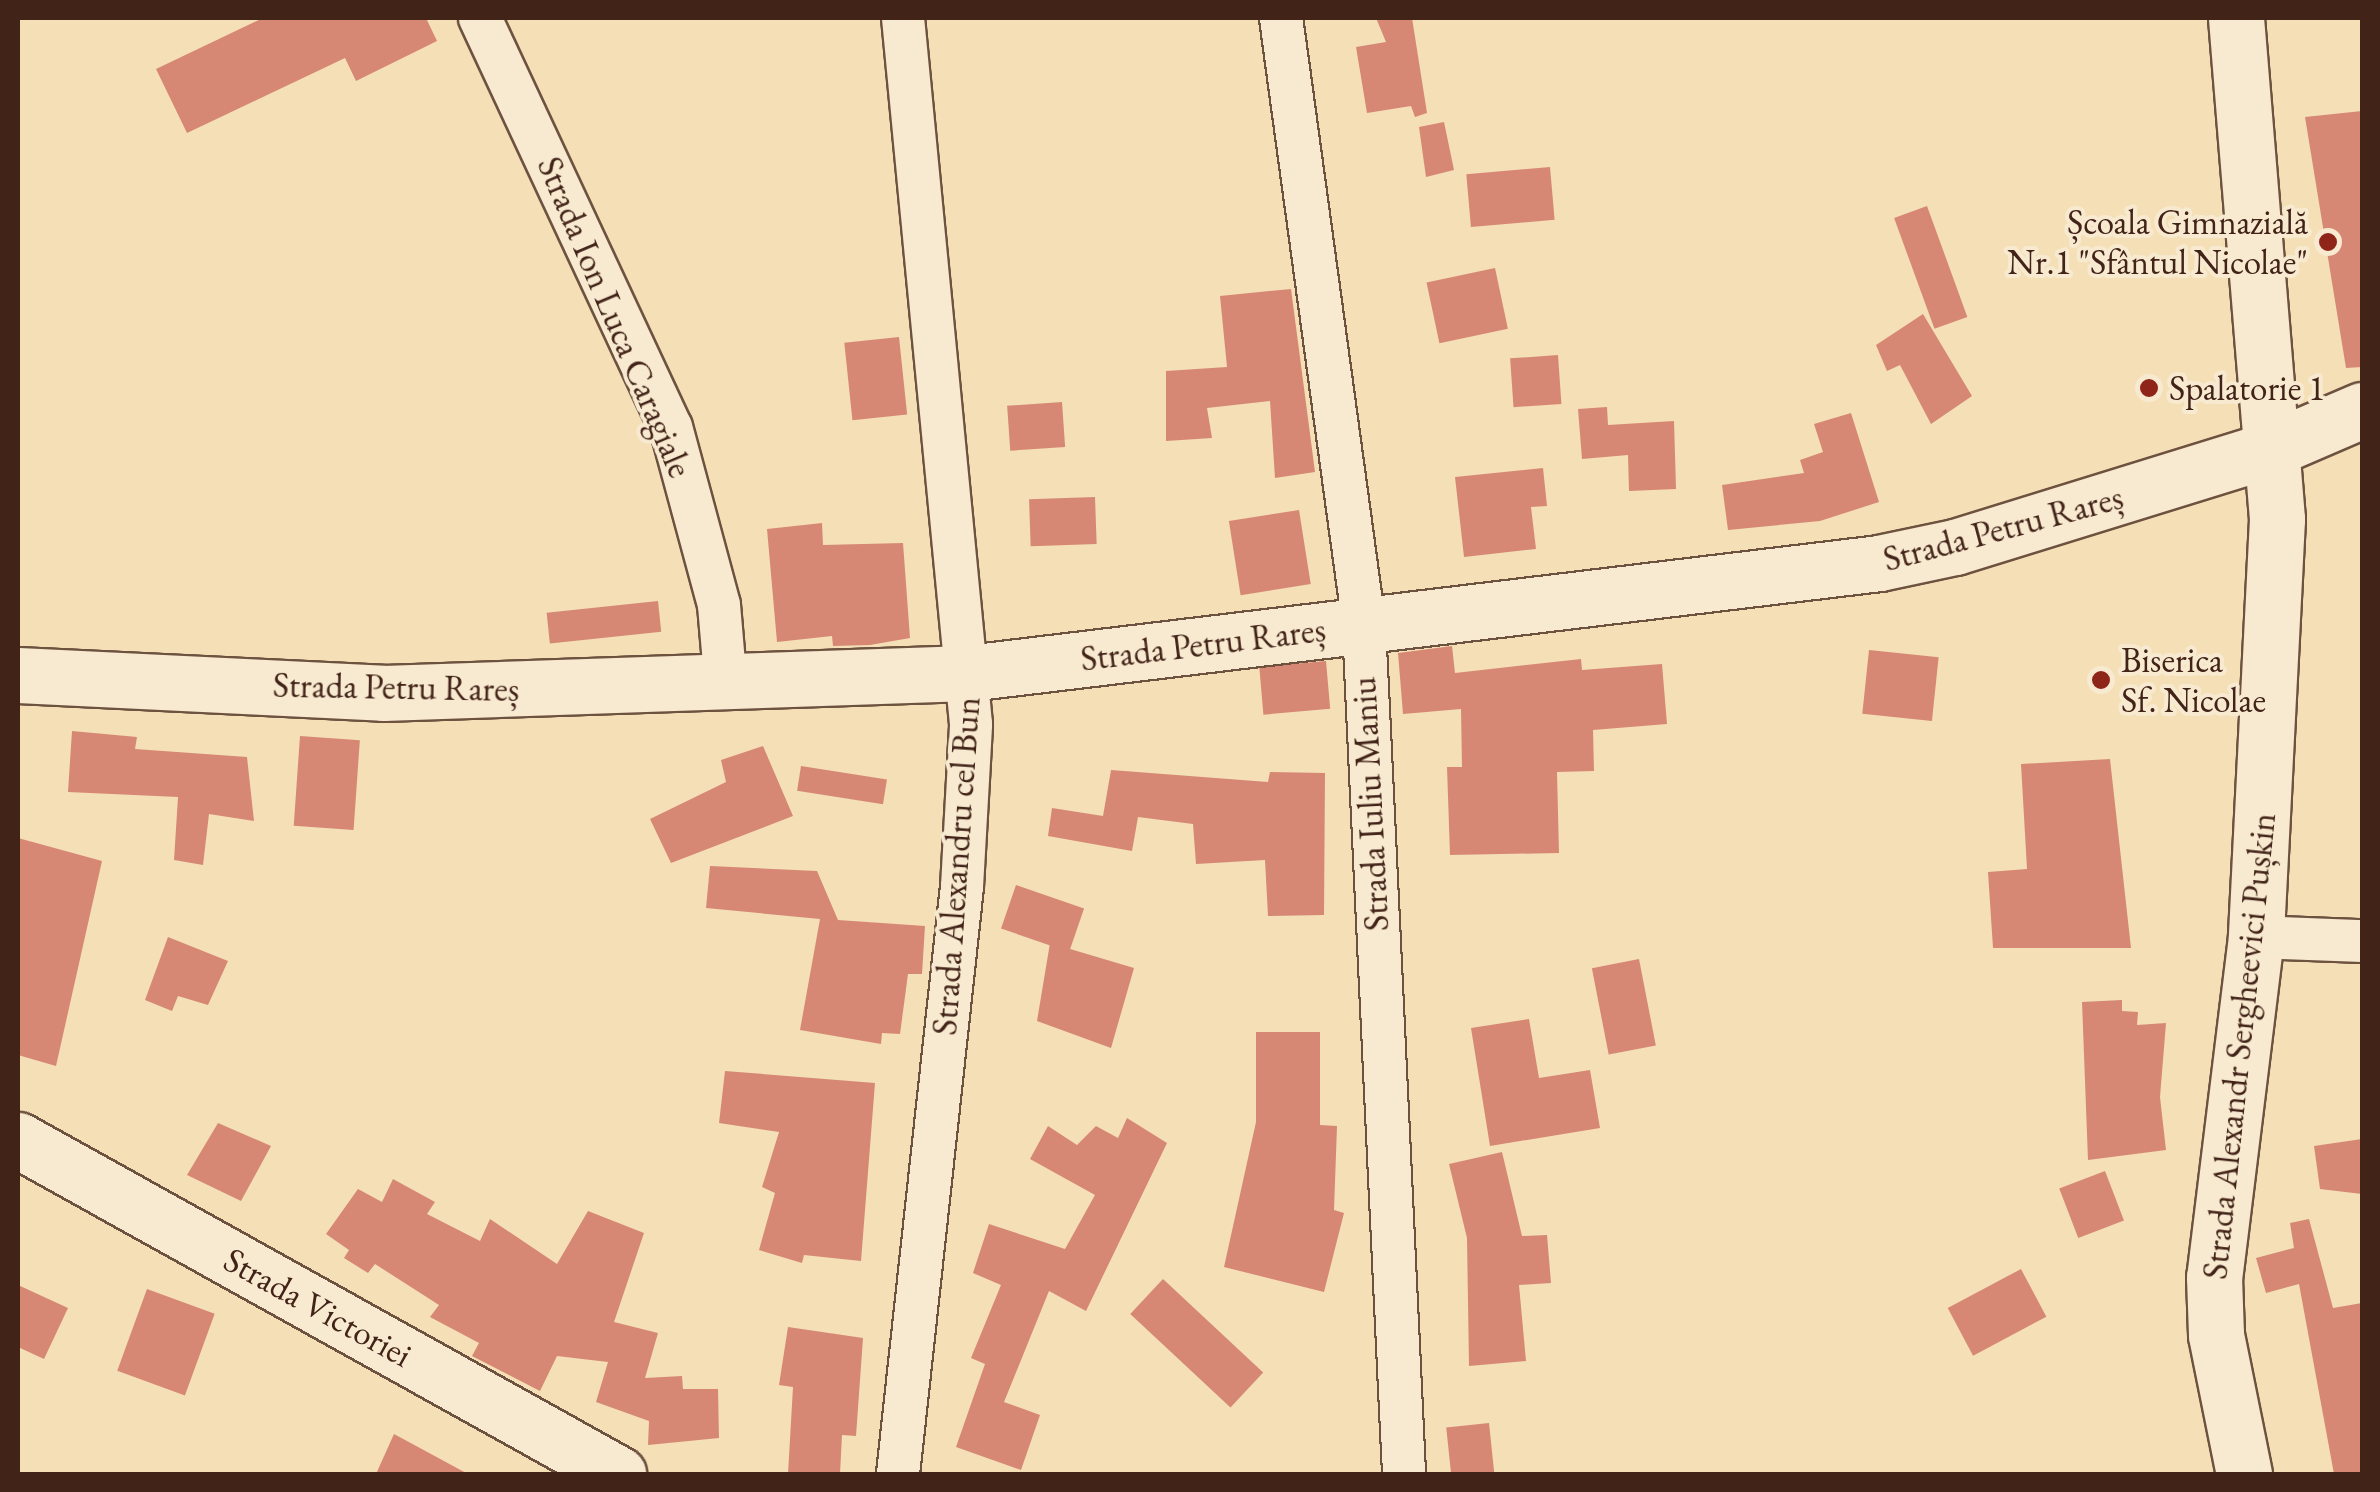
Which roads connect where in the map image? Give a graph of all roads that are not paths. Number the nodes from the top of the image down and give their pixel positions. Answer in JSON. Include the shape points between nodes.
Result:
{"nodes":[{"id":1,"x":480,"y":18,"type":"edge"},
{"id":2,"x":903,"y":18,"type":"edge"},
{"id":3,"x":1281,"y":18,"type":"edge"},
{"id":4,"x":2236,"y":18,"type":"edge"},
{"id":5,"x":2362,"y":410,"type":"edge"},
{"id":6,"x":2269,"y":450,"type":"junction"},
{"id":7,"x":1364,"y":625,"type":"junction"},
{"id":8,"x":968,"y":673,"type":"junction"},
{"id":9,"x":18,"y":675,"type":"edge"},
{"id":10,"x":726,"y":686,"type":"junction"},
{"id":11,"x":2256,"y":937,"type":"junction"},
{"id":12,"x":2362,"y":940,"type":"edge"},
{"id":13,"x":18,"y":1140,"type":"edge"},
{"id":14,"x":618,"y":1474,"type":"edge"},
{"id":15,"x":898,"y":1474,"type":"edge"},
{"id":16,"x":1404,"y":1474,"type":"edge"},
{"id":17,"x":2244,"y":1474,"type":"edge"}],
"edges":[{"from":1,"to":10,"type":"street","name":"Strada Ion Luca Caragiale","via":[[670,427],[719,604]]},
{"from":2,"to":8,"type":"street","name":"Strada Alexandru cel Bun"},
{"from":3,"to":7,"type":"street","name":"Strada Iuliu Maniu"},
{"from":4,"to":6,"type":"main road","name":"Strada Alexandr Sergheevici Pușkin"},
{"from":5,"to":6,"type":"main road","name":"Strada Petru Rareș"},
{"from":6,"to":7,"type":"main road","name":"Strada Petru Rareș","via":[[1955,547],[1879,563]]},
{"from":6,"to":11,"type":"main road","name":"Strada Alexandr Sergheevici Pușkin","via":[[2278,520]]},
{"from":7,"to":8,"type":"main road","name":"Strada Petru Rareș"},
{"from":7,"to":16,"type":"street","name":"Strada Iuliu Maniu"},
{"from":8,"to":10,"type":"main road","name":"Strada Petru Rareș"},
{"from":8,"to":15,"type":"street","name":"Strada Alexandru cel Bun","via":[[962,886]]},
{"from":9,"to":10,"type":"main road","name":"Strada Petru Rareș","via":[[383,693]]},
{"from":11,"to":12,"type":"street"},
{"from":11,"to":17,"type":"main road","name":"Strada Alexandr Sergheevici Pușkin","via":[[2214,1277],[2216,1335]]},
{"from":13,"to":14,"type":"main road","name":"Strada Victoriei"}]}
